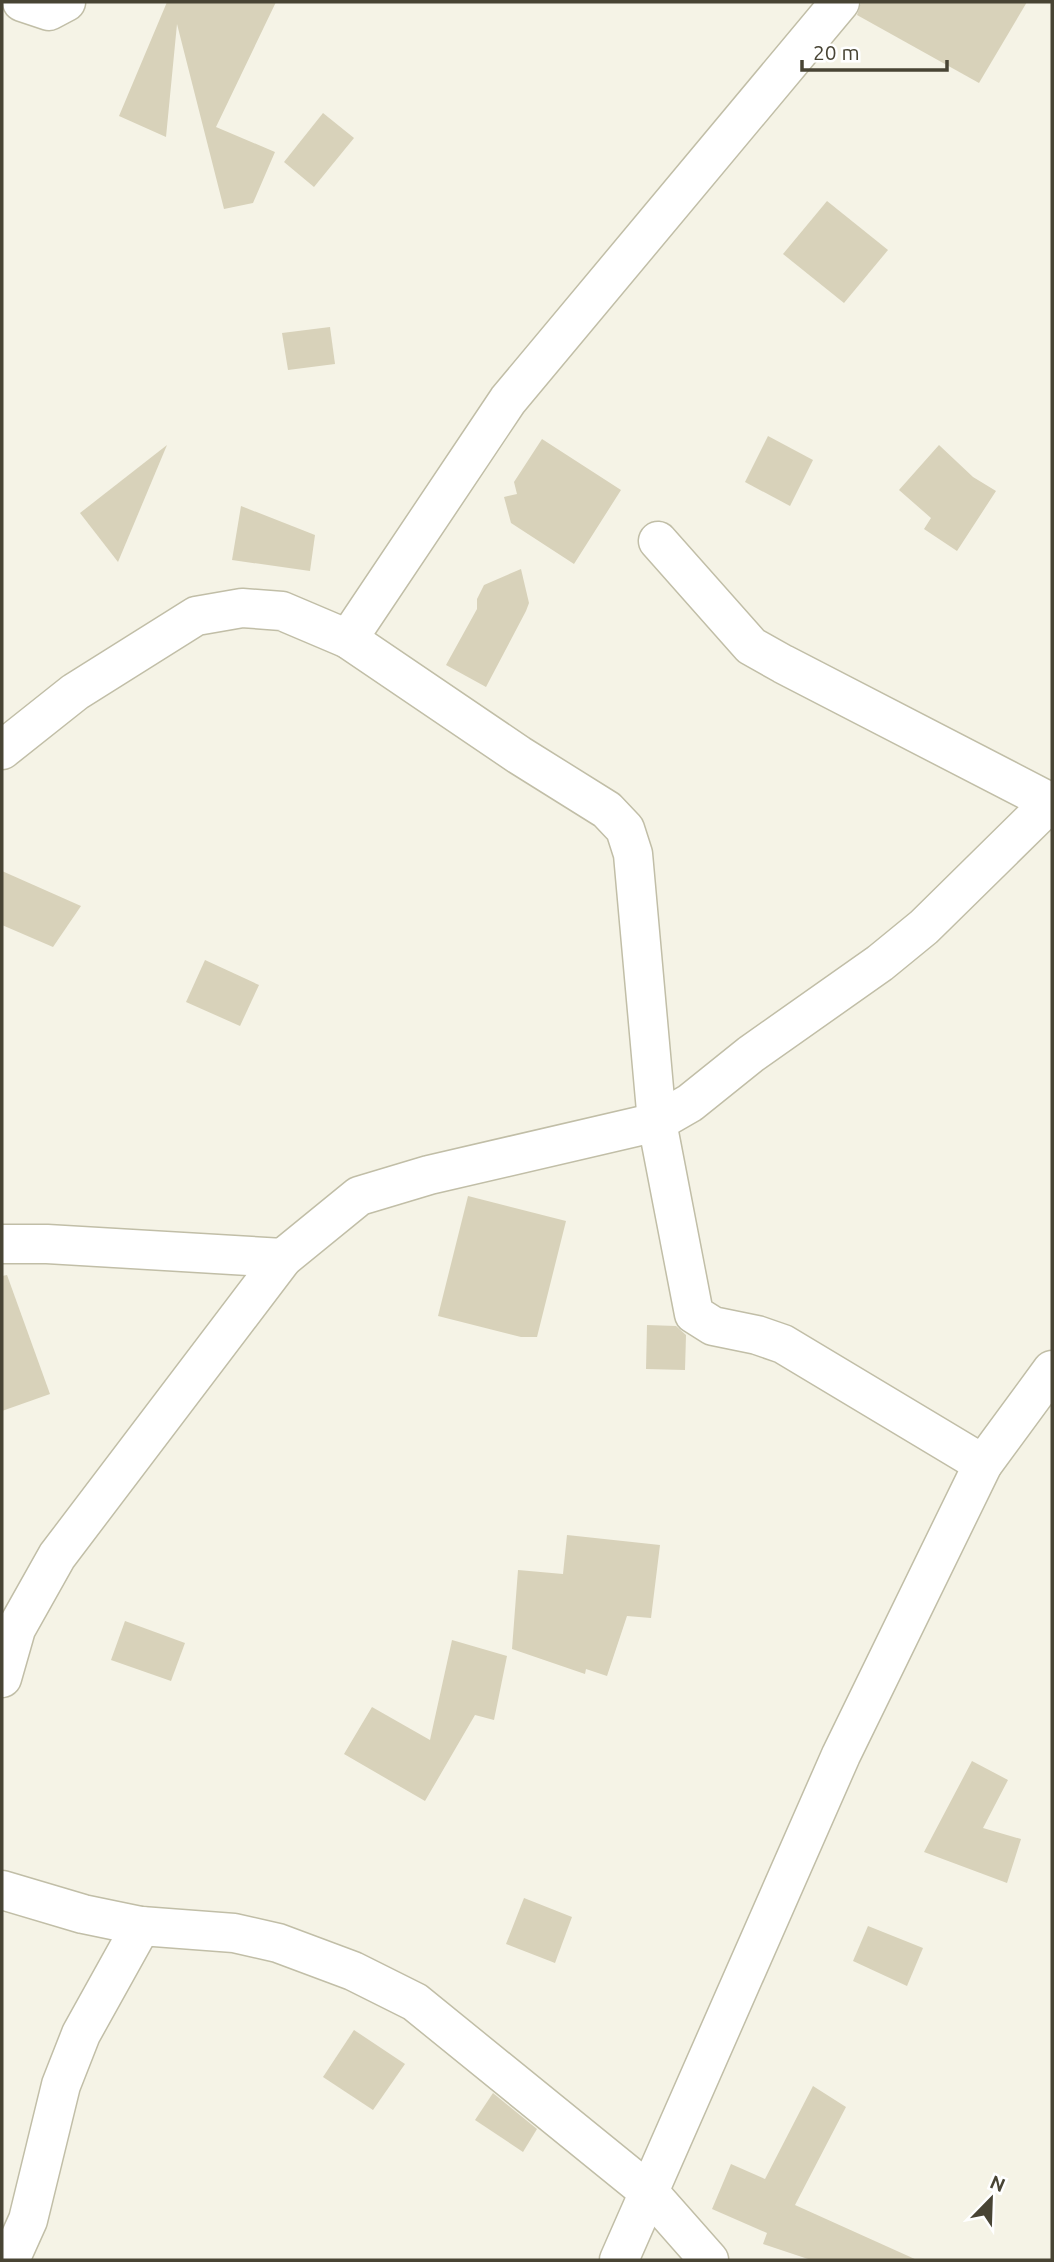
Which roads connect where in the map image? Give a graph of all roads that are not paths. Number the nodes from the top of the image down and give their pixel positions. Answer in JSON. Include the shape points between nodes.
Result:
{"nodes":[{"id":1,"x":22,"y":2,"type":"edge"},
{"id":2,"x":66,"y":2,"type":"edge"},
{"id":3,"x":840,"y":2,"type":"edge"},
{"id":4,"x":658,"y":541,"type":"dead end"},
{"id":5,"x":348,"y":639,"type":"junction"},
{"id":6,"x":2,"y":750,"type":"edge"},
{"id":7,"x":1052,"y":802,"type":"edge"},
{"id":8,"x":656,"y":1122,"type":"junction"},
{"id":9,"x":2,"y":1244,"type":"edge"},
{"id":10,"x":283,"y":1258,"type":"junction"},
{"id":11,"x":1052,"y":1370,"type":"edge"},
{"id":12,"x":983,"y":1464,"type":"junction"},
{"id":13,"x":2,"y":1678,"type":"edge"},
{"id":14,"x":2,"y":1891,"type":"edge"},
{"id":15,"x":141,"y":1926,"type":"junction"},
{"id":16,"x":649,"y":2192,"type":"junction"},
{"id":17,"x":10,"y":2260,"type":"edge"},
{"id":18,"x":619,"y":2260,"type":"edge"},
{"id":19,"x":709,"y":2260,"type":"edge"}],
"edges":[{"from":1,"to":2,"type":"street","via":[[49,11]]},
{"from":3,"to":5,"type":"street","via":[[508,400]]},
{"from":4,"to":7,"type":"street","via":[[751,646]]},
{"from":5,"to":6,"type":"street","via":[[282,611],[242,607],[196,616],[75,692]]},
{"from":5,"to":8,"type":"street","via":[[607,810],[625,829],[633,854]]},
{"from":7,"to":8,"type":"street","via":[[924,927],[880,963],[751,1054],[690,1104]]},
{"from":8,"to":10,"type":"street","via":[[359,1196]]},
{"from":8,"to":12,"type":"street","via":[[694,1314],[713,1326],[783,1344]]},
{"from":9,"to":10,"type":"street"},
{"from":10,"to":13,"type":"street","via":[[57,1556],[16,1629]]},
{"from":11,"to":12,"type":"street"},
{"from":12,"to":16,"type":"street","via":[[841,1755]]},
{"from":14,"to":15,"type":"street"},
{"from":15,"to":16,"type":"street","via":[[234,1933],[278,1943],[353,1971],[415,2002]]},
{"from":15,"to":17,"type":"street","via":[[81,2034],[61,2085],[28,2220]]},
{"from":16,"to":18,"type":"street"},
{"from":16,"to":19,"type":"street"}]}
